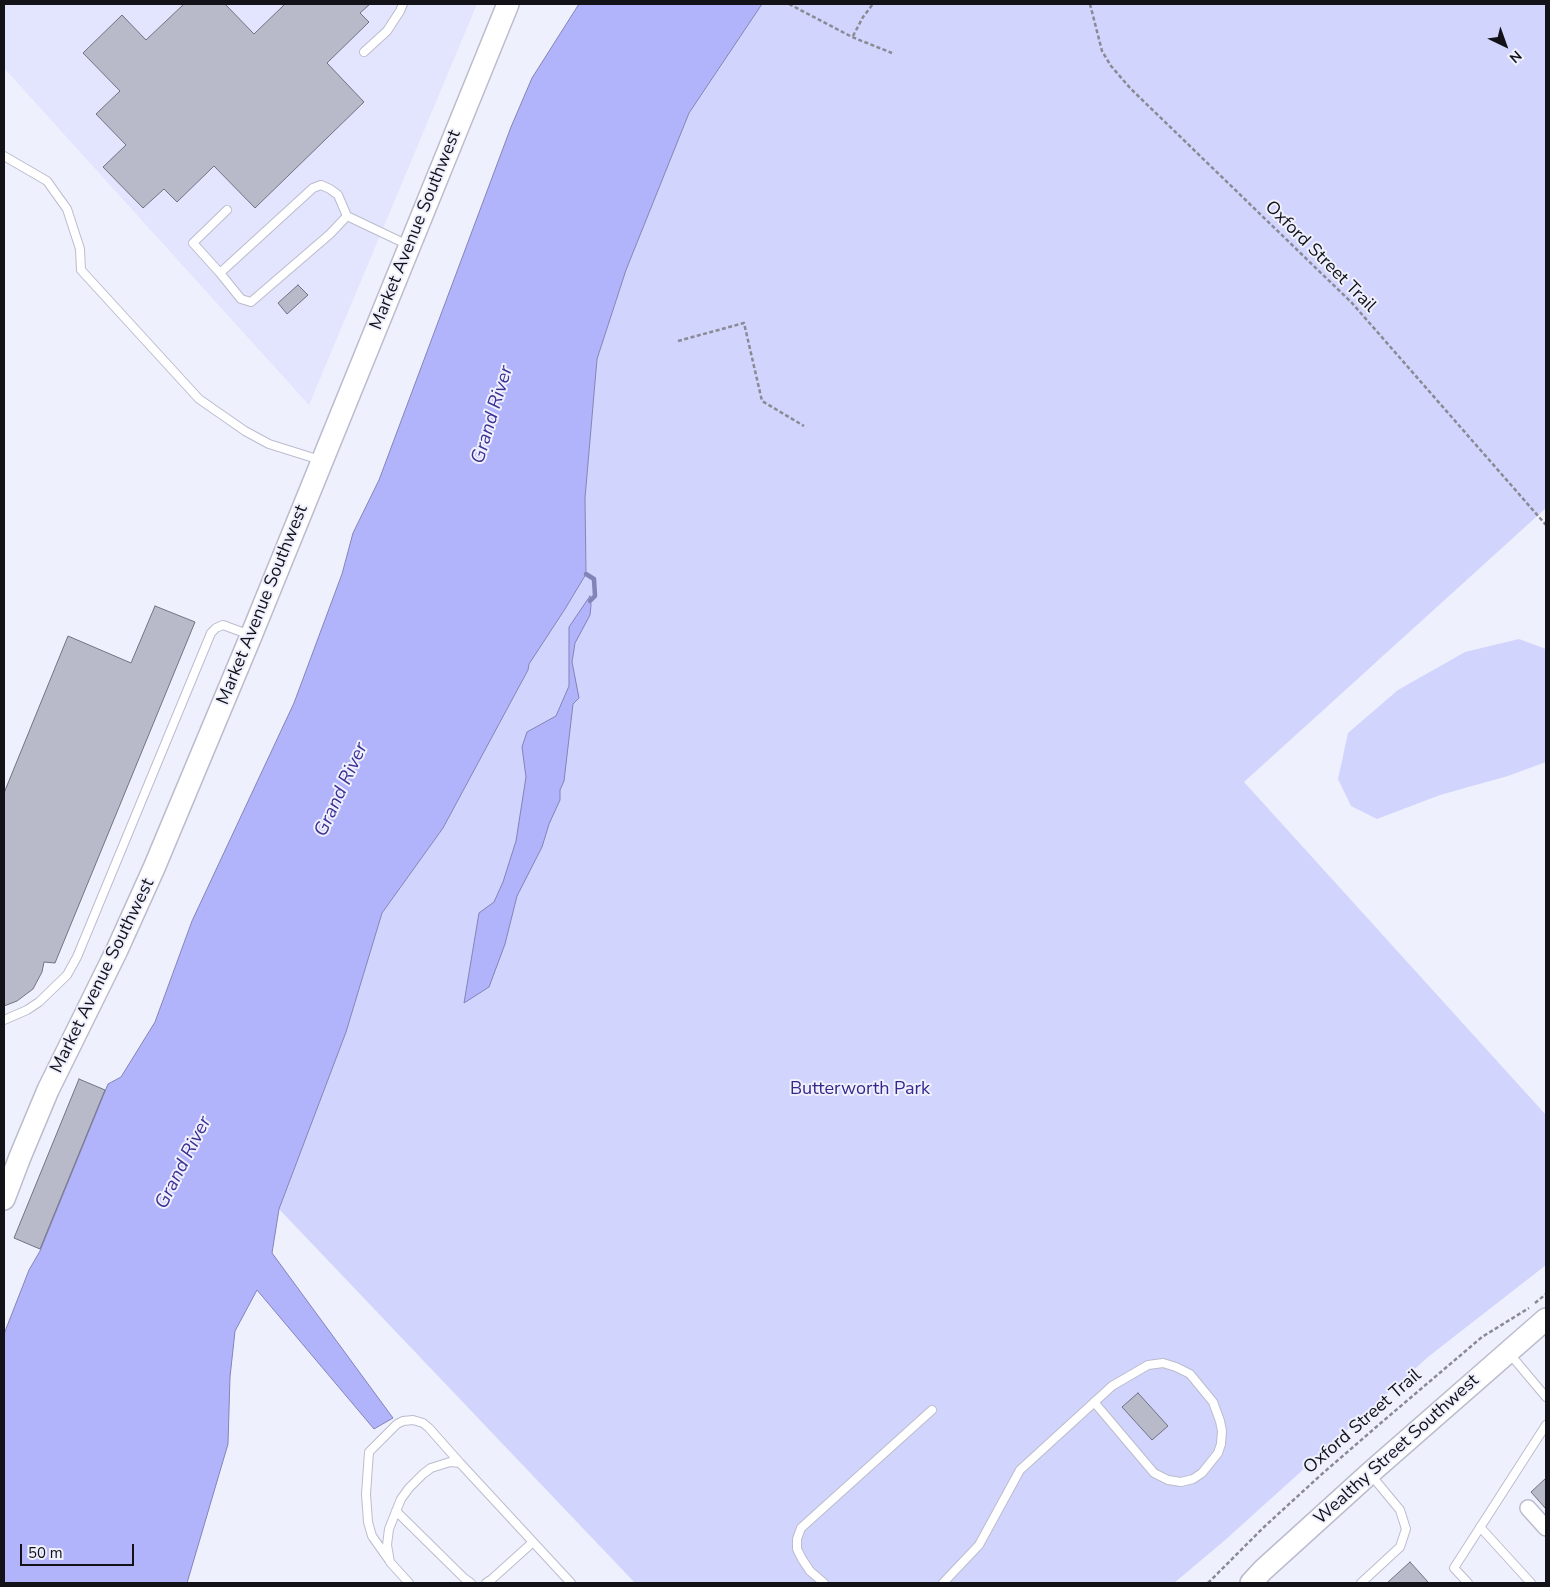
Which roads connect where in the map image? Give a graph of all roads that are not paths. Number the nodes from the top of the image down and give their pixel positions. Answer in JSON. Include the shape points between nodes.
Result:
{"nodes":[{"id":1,"x":403,"y":4,"type":"edge"},
{"id":2,"x":508,"y":4,"type":"edge"},
{"id":3,"x":364,"y":52,"type":"dead end"},
{"id":4,"x":4,"y":156,"type":"edge"},
{"id":5,"x":227,"y":210,"type":"dead end"},
{"id":6,"x":347,"y":216,"type":"junction"},
{"id":7,"x":410,"y":245,"type":"junction"},
{"id":8,"x":220,"y":273,"type":"junction"},
{"id":9,"x":322,"y":461,"type":"junction"},
{"id":10,"x":252,"y":636,"type":"junction"},
{"id":11,"x":4,"y":1020,"type":"edge"},
{"id":12,"x":4,"y":1199,"type":"edge"},
{"id":13,"x":1546,"y":1319,"type":"edge"},
{"id":14,"x":1507,"y":1352,"type":"junction"},
{"id":15,"x":1546,"y":1397,"type":"edge"},
{"id":16,"x":1094,"y":1402,"type":"junction"},
{"id":17,"x":932,"y":1410,"type":"dead end"},
{"id":18,"x":1546,"y":1426,"type":"edge"},
{"id":19,"x":460,"y":1463,"type":"junction"},
{"id":20,"x":1370,"y":1473,"type":"junction"},
{"id":21,"x":1528,"y":1508,"type":"dead end"},
{"id":22,"x":396,"y":1511,"type":"junction"},
{"id":23,"x":1480,"y":1527,"type":"junction"},
{"id":24,"x":1546,"y":1528,"type":"edge"},
{"id":25,"x":534,"y":1542,"type":"junction"},
{"id":26,"x":390,"y":1562,"type":"junction"},
{"id":27,"x":568,"y":1582,"type":"edge"},
{"id":28,"x":409,"y":1583,"type":"edge"},
{"id":29,"x":471,"y":1583,"type":"edge"},
{"id":30,"x":486,"y":1583,"type":"edge"},
{"id":31,"x":824,"y":1583,"type":"edge"},
{"id":32,"x":943,"y":1583,"type":"edge"},
{"id":33,"x":1251,"y":1583,"type":"edge"},
{"id":34,"x":1360,"y":1583,"type":"edge"},
{"id":35,"x":1468,"y":1583,"type":"edge"},
{"id":36,"x":1531,"y":1583,"type":"edge"}],
"edges":[{"from":1,"to":3,"type":"lane","via":[[387,32]]},
{"from":2,"to":7,"type":"main road","name":"Market Avenue Southwest"},
{"from":4,"to":9,"type":"lane","via":[[47,181],[67,209],[80,249],[81,270],[199,399],[268,444]]},
{"from":5,"to":8,"type":"lane","via":[[193,243]]},
{"from":6,"to":7,"type":"lane"},
{"from":6,"to":8,"type":"lane","via":[[251,302],[241,299]]},
{"from":6,"to":8,"type":"lane","via":[[338,195],[321,185],[313,188]]},
{"from":7,"to":9,"type":"main road","name":"Market Avenue Southwest"},
{"from":9,"to":10,"type":"main road","name":"Market Avenue Southwest"},
{"from":10,"to":11,"type":"lane","via":[[223,625],[211,633],[77,957],[67,975],[39,1002]]},
{"from":10,"to":12,"type":"main road","name":"Market Avenue Southwest","via":[[154,868],[48,1090]]},
{"from":13,"to":14,"type":"main road","name":"Wealthy Street Southwest"},
{"from":14,"to":15,"type":"lane"},
{"from":14,"to":20,"type":"main road","name":"Wealthy Street Southwest"},
{"from":16,"to":16,"type":"lane","via":[[1112,1386],[1148,1365],[1163,1363],[1176,1367],[1190,1374],[1213,1402],[1222,1431],[1218,1453],[1193,1479],[1181,1482],[1168,1480],[1154,1473]]},
{"from":16,"to":32,"type":"lane","via":[[1020,1470],[980,1545]]},
{"from":17,"to":31,"type":"lane","via":[[801,1528],[797,1549],[810,1571]]},
{"from":18,"to":23,"type":"lane"},
{"from":19,"to":22,"type":"lane","via":[[450,1462],[431,1468],[409,1488]]},
{"from":19,"to":25,"type":"lane"},
{"from":19,"to":26,"type":"lane","via":[[429,1428],[413,1420],[397,1424],[370,1452],[366,1494],[368,1522],[372,1536]]},
{"from":20,"to":33,"type":"main road","name":"Wealthy Street Southwest"},
{"from":20,"to":34,"type":"lane","via":[[1400,1510],[1406,1529],[1400,1547]]},
{"from":21,"to":24,"type":"street"},
{"from":22,"to":26,"type":"lane","via":[[387,1545]]},
{"from":22,"to":29,"type":"lane"},
{"from":23,"to":35,"type":"lane","via":[[1454,1568]]},
{"from":23,"to":36,"type":"lane"},
{"from":25,"to":27,"type":"lane"},
{"from":25,"to":30,"type":"lane"},
{"from":26,"to":28,"type":"lane"}]}
